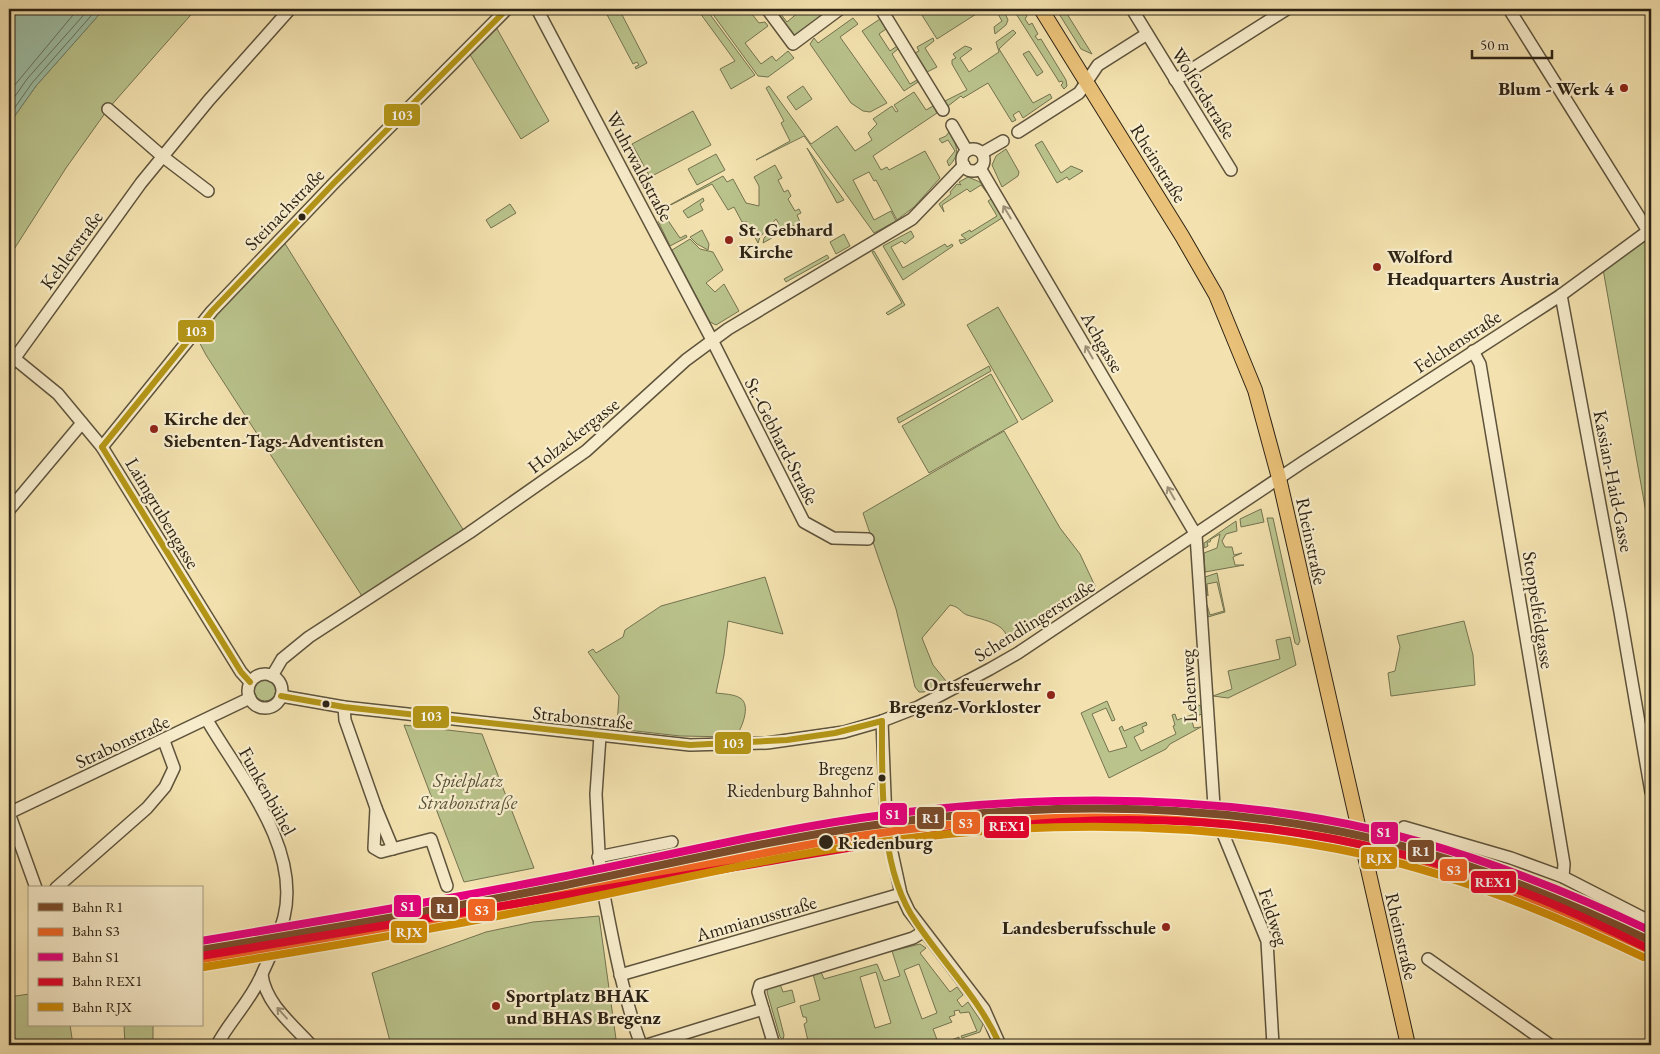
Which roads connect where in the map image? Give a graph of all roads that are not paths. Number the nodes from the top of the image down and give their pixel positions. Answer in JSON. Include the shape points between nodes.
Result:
{"nodes":[{"id":1,"x":290,"y":9,"type":"edge"},
{"id":2,"x":507,"y":9,"type":"edge"},
{"id":3,"x":537,"y":9,"type":"edge"},
{"id":4,"x":767,"y":9,"type":"edge"},
{"id":5,"x":840,"y":9,"type":"edge"},
{"id":6,"x":881,"y":9,"type":"edge"},
{"id":7,"x":1041,"y":9,"type":"edge"},
{"id":8,"x":1132,"y":9,"type":"edge"},
{"id":9,"x":1287,"y":9,"type":"edge"},
{"id":10,"x":1509,"y":9,"type":"edge"},
{"id":11,"x":1147,"y":34,"type":"junction"},
{"id":12,"x":1175,"y":80,"type":"junction"},
{"id":13,"x":1086,"y":81,"type":"junction"},
{"id":14,"x":108,"y":109,"type":"dead end"},
{"id":15,"x":943,"y":110,"type":"dead end"},
{"id":16,"x":952,"y":125,"type":"dead end"},
{"id":17,"x":1019,"y":131,"type":"dead end"},
{"id":18,"x":1003,"y":141,"type":"dead end"},
{"id":19,"x":967,"y":151,"type":"junction"},
{"id":20,"x":982,"y":153,"type":"junction"},
{"id":21,"x":162,"y":156,"type":"junction"},
{"id":22,"x":964,"y":165,"type":"junction"},
{"id":23,"x":980,"y":168,"type":"junction"},
{"id":24,"x":1232,"y":170,"type":"dead end"},
{"id":25,"x":208,"y":191,"type":"dead end"},
{"id":26,"x":1649,"y":230,"type":"edge"},
{"id":27,"x":1561,"y":295,"type":"junction"},
{"id":28,"x":712,"y":340,"type":"junction"},
{"id":29,"x":1474,"y":351,"type":"junction"},
{"id":30,"x":11,"y":359,"type":"edge"},
{"id":31,"x":82,"y":422,"type":"junction"},
{"id":32,"x":102,"y":446,"type":"junction"},
{"id":33,"x":1279,"y":478,"type":"junction"},
{"id":34,"x":9,"y":510,"type":"edge"},
{"id":35,"x":1196,"y":535,"type":"junction"},
{"id":36,"x":868,"y":539,"type":"dead end"},
{"id":37,"x":272,"y":676,"type":"junction"},
{"id":38,"x":250,"y":682,"type":"junction"},
{"id":39,"x":280,"y":696,"type":"junction"},
{"id":40,"x":250,"y":698,"type":"junction"},
{"id":41,"x":344,"y":707,"type":"junction"},
{"id":42,"x":207,"y":720,"type":"junction"},
{"id":43,"x":882,"y":721,"type":"junction"},
{"id":44,"x":600,"y":736,"type":"junction"},
{"id":45,"x":164,"y":741,"type":"junction"},
{"id":46,"x":1651,"y":792,"type":"edge"},
{"id":47,"x":376,"y":808,"type":"junction"},
{"id":48,"x":9,"y":813,"type":"edge"},
{"id":49,"x":886,"y":820,"type":"tunnel mouth"},
{"id":50,"x":1404,"y":827,"type":"dead end"},
{"id":51,"x":1223,"y":833,"type":"joint"},
{"id":52,"x":672,"y":842,"type":"dead end"},
{"id":53,"x":890,"y":848,"type":"tunnel mouth"},
{"id":54,"x":393,"y":849,"type":"junction"},
{"id":55,"x":598,"y":857,"type":"junction"},
{"id":56,"x":600,"y":872,"type":"tunnel mouth"},
{"id":57,"x":1563,"y":877,"type":"junction"},
{"id":58,"x":35,"y":886,"type":"edge"},
{"id":59,"x":58,"y":886,"type":"edge"},
{"id":60,"x":446,"y":886,"type":"dead end"},
{"id":61,"x":901,"y":894,"type":"junction"},
{"id":62,"x":604,"y":895,"type":"tunnel mouth"},
{"id":63,"x":1651,"y":922,"type":"edge"},
{"id":64,"x":923,"y":932,"type":"junction"},
{"id":65,"x":1428,"y":959,"type":"dead end"},
{"id":66,"x":262,"y":975,"type":"junction"},
{"id":67,"x":620,"y":975,"type":"junction"},
{"id":68,"x":763,"y":1009,"type":"junction"},
{"id":69,"x":217,"y":1045,"type":"edge"},
{"id":70,"x":311,"y":1045,"type":"edge"},
{"id":71,"x":641,"y":1045,"type":"edge"},
{"id":72,"x":647,"y":1045,"type":"edge"},
{"id":73,"x":774,"y":1045,"type":"edge"},
{"id":74,"x":1000,"y":1045,"type":"edge"},
{"id":75,"x":1273,"y":1045,"type":"edge"},
{"id":76,"x":1408,"y":1045,"type":"edge"},
{"id":77,"x":1550,"y":1045,"type":"edge"}],
"edges":[{"from":1,"to":21,"type":"street","name":"Kehlerstraße"},
{"from":2,"to":32,"type":"street","name":"Steinachstraße","via":[[212,310]]},
{"from":3,"to":28,"type":"street","name":"Wuhrwaldstraße"},
{"from":4,"to":5,"type":"street","via":[[793,44]]},
{"from":6,"to":15,"type":"street"},
{"from":7,"to":13,"type":"main road","name":"Rheinstraße"},
{"from":8,"to":11,"type":"street"},
{"from":9,"to":12,"type":"street"},
{"from":10,"to":26,"type":"street"},
{"from":11,"to":12,"type":"street","name":"Wolfordstraße"},
{"from":11,"to":13,"type":"street","via":[[1098,64]]},
{"from":12,"to":24,"type":"street","name":"Wolfordstraße"},
{"from":13,"to":17,"type":"street","via":[[1079,93]]},
{"from":13,"to":33,"type":"main road","name":"Rheinstraße","via":[[1216,295],[1252,382]]},
{"from":14,"to":21,"type":"street"},
{"from":16,"to":19,"type":"street"},
{"from":18,"to":20,"type":"street"},
{"from":19,"to":20,"type":"street","via":[[976,149]]},
{"from":19,"to":22,"type":"street"},
{"from":20,"to":23,"type":"street","via":[[984,162]]},
{"from":21,"to":25,"type":"street"},
{"from":21,"to":30,"type":"street","name":"Kehlerstraße"},
{"from":22,"to":23,"type":"street","via":[[970,170]]},
{"from":22,"to":28,"type":"street","name":"Holzackergasse","via":[[921,211],[900,227]]},
{"from":35,"to":23,"type":"street","name":"Achgasse","one_way":true},
{"from":26,"to":27,"type":"street","name":"Felchenstraße"},
{"from":27,"to":29,"type":"street","name":"Felchenstraße"},
{"from":27,"to":46,"type":"street","name":"Kassian-Haid-Gasse"},
{"from":28,"to":36,"type":"street","name":"St.-Gebhard-Straße","via":[[804,522],[833,538]]},
{"from":28,"to":37,"type":"street","name":"Holzackergasse","via":[[586,451],[470,533],[309,637],[282,660]]},
{"from":29,"to":33,"type":"street","name":"Felchenstraße"},
{"from":29,"to":57,"type":"street","name":"Stoppelfeldgasse","via":[[1480,364],[1504,503],[1564,864]]},
{"from":30,"to":31,"type":"street","name":"Laimgrubengasse","via":[[50,387]]},
{"from":31,"to":32,"type":"street","name":"Laimgrubengasse"},
{"from":31,"to":34,"type":"street"},
{"from":32,"to":38,"type":"street","name":"Laimgrubengasse"},
{"from":33,"to":35,"type":"street","name":"Schendlingerstraße"},
{"from":33,"to":76,"type":"main road","name":"Rheinstraße"},
{"from":35,"to":43,"type":"street","name":"Schendlingerstraße","via":[[1008,659],[926,703]]},
{"from":35,"to":51,"type":"street","name":"Lehenweg","via":[[1214,806]]},
{"from":37,"to":38,"type":"street","via":[[258,675]]},
{"from":37,"to":39,"type":"street","via":[[281,686]]},
{"from":38,"to":40,"type":"street"},
{"from":39,"to":40,"type":"street","via":[[274,704],[265,707],[256,705]]},
{"from":39,"to":41,"type":"street","name":"Strabonstraße"},
{"from":40,"to":42,"type":"street","name":"Strabonstraße"},
{"from":41,"to":44,"type":"street","name":"Strabonstraße"},
{"from":41,"to":47,"type":"street"},
{"from":42,"to":45,"type":"street","name":"Strabonstraße"},
{"from":42,"to":66,"type":"street","name":"Funkenbühel","via":[[278,842],[286,880],[284,917]]},
{"from":43,"to":44,"type":"street","name":"Strabonstraße","via":[[818,736],[741,745],[690,745]]},
{"from":43,"to":49,"type":"street"},
{"from":44,"to":55,"type":"street","via":[[596,794]]},
{"from":45,"to":48,"type":"street","name":"Strabonstraße"},
{"from":45,"to":59,"type":"street","via":[[174,768],[165,787],[147,808]]},
{"from":47,"to":54,"type":"street"},
{"from":47,"to":54,"type":"street","via":[[374,848],[381,852]]},
{"from":48,"to":58,"type":"street"},
{"from":50,"to":57,"type":"street","via":[[1511,858]]},
{"from":51,"to":75,"type":"street","name":"Feldweg","via":[[1267,941]]},
{"from":52,"to":55,"type":"street"},
{"from":53,"to":61,"type":"street"},
{"from":54,"to":60,"type":"street","via":[[431,839]]},
{"from":55,"to":56,"type":"street"},
{"from":57,"to":63,"type":"street"},
{"from":61,"to":64,"type":"street"},
{"from":61,"to":67,"type":"street","name":"Ammianusstraße"},
{"from":62,"to":67,"type":"street"},
{"from":64,"to":68,"type":"street","via":[[913,938],[760,985],[758,992]]},
{"from":64,"to":74,"type":"street","via":[[984,1009]]},
{"from":65,"to":77,"type":"street"},
{"from":66,"to":69,"type":"street","name":"Funkenbühel"},
{"from":70,"to":66,"type":"street","one_way":true,"via":[[270,1000]]},
{"from":67,"to":71,"type":"street"},
{"from":68,"to":72,"type":"street"},
{"from":68,"to":73,"type":"street"}]}
